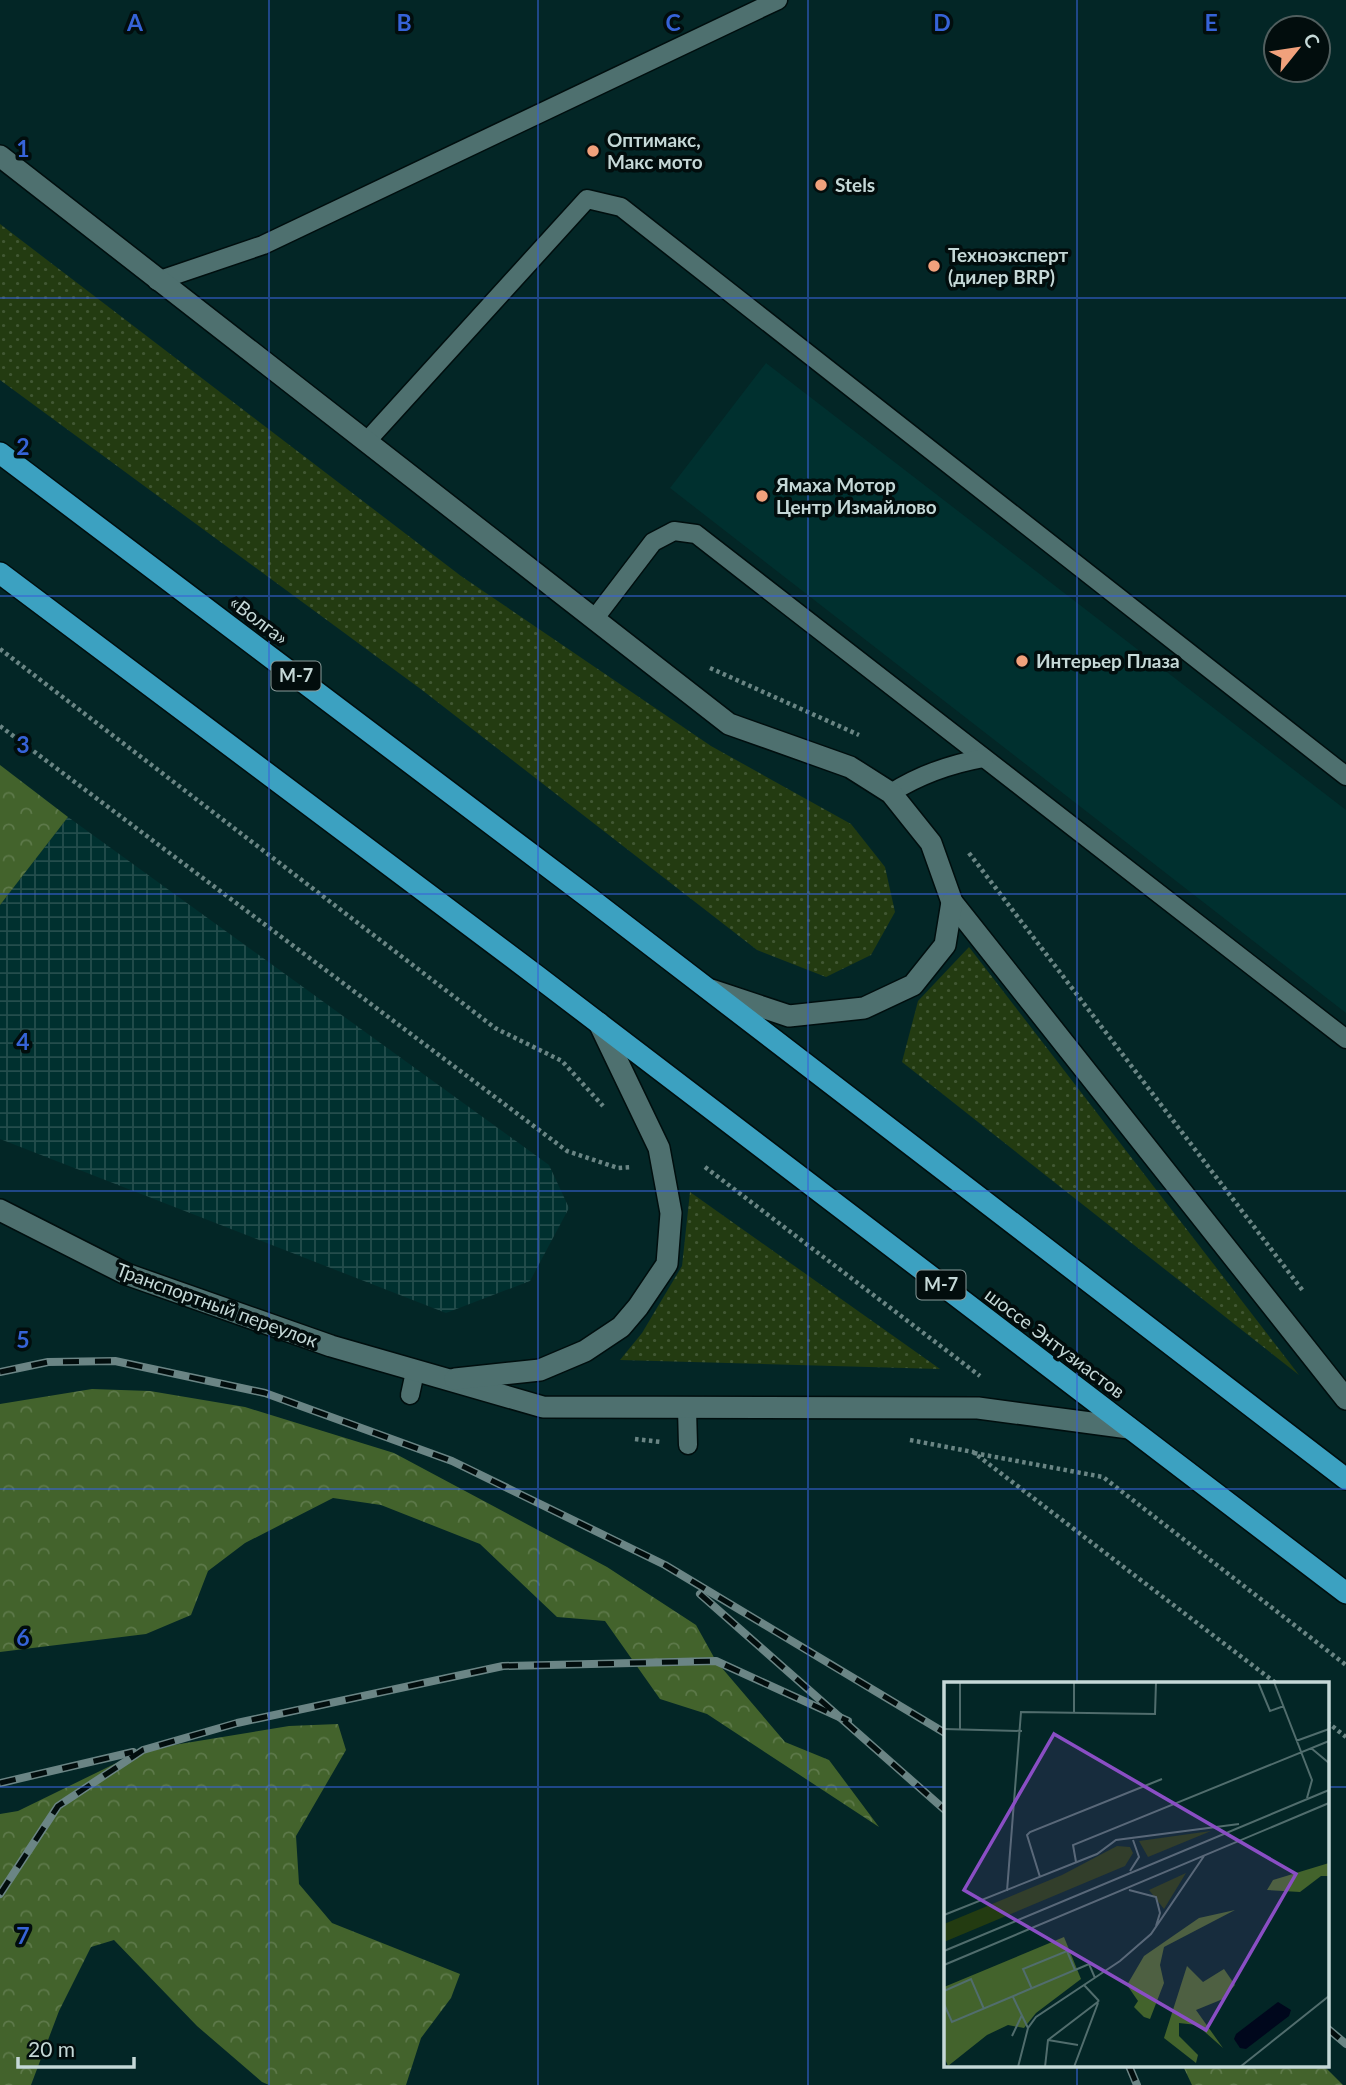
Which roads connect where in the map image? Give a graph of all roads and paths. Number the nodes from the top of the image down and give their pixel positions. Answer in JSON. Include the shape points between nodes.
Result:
{"nodes":[{"id":1,"x":778,"y":0,"type":"edge"},
{"id":2,"x":0,"y":156,"type":"edge"},
{"id":3,"x":157,"y":281,"type":"junction"},
{"id":4,"x":366,"y":442,"type":"junction"},
{"id":5,"x":0,"y":453,"type":"edge"},
{"id":6,"x":0,"y":573,"type":"edge"},
{"id":7,"x":595,"y":618,"type":"junction"},
{"id":8,"x":0,"y":649,"type":"edge"},
{"id":9,"x":0,"y":726,"type":"edge"},
{"id":10,"x":984,"y":758,"type":"junction"},
{"id":11,"x":1346,"y":776,"type":"edge"},
{"id":12,"x":891,"y":793,"type":"junction"},
{"id":13,"x":952,"y":902,"type":"junction"},
{"id":14,"x":706,"y":988,"type":"junction"},
{"id":15,"x":599,"y":1023,"type":"junction"},
{"id":16,"x":1346,"y":1039,"type":"edge"},
{"id":17,"x":606,"y":1109,"type":"dead end"},
{"id":18,"x":640,"y":1167,"type":"dead end"},
{"id":19,"x":705,"y":1167,"type":"dead end"},
{"id":20,"x":0,"y":1210,"type":"edge"},
{"id":21,"x":415,"y":1373,"type":"junction"},
{"id":22,"x":981,"y":1377,"type":"dead end"},
{"id":23,"x":443,"y":1380,"type":"junction"},
{"id":24,"x":410,"y":1395,"type":"dead end"},
{"id":25,"x":1346,"y":1399,"type":"edge"},
{"id":26,"x":687,"y":1409,"type":"junction"},
{"id":27,"x":1129,"y":1428,"type":"junction"},
{"id":28,"x":897,"y":1438,"type":"dead end"},
{"id":29,"x":648,"y":1443,"type":"dead end"},
{"id":30,"x":688,"y":1443,"type":"joint"},
{"id":31,"x":973,"y":1452,"type":"junction"},
{"id":32,"x":1346,"y":1479,"type":"edge"},
{"id":33,"x":1346,"y":1593,"type":"edge"},
{"id":34,"x":1346,"y":1665,"type":"edge"},
{"id":35,"x":1274,"y":1682,"type":"edge"},
{"id":36,"x":1328,"y":1723,"type":"edge"},
{"id":37,"x":1346,"y":1737,"type":"edge"}],
"edges":[{"from":1,"to":3,"type":"lane","via":[[263,245]]},
{"from":2,"to":3,"type":"street"},
{"from":3,"to":4,"type":"street"},
{"from":4,"to":7,"type":"street"},
{"from":4,"to":11,"type":"lane","via":[[587,199],[621,207]]},
{"from":5,"to":14,"type":"highway","name":"«Волга»","number":"М-7"},
{"from":6,"to":15,"type":"highway","name":"шоссе Энтузиастов","number":"М-7"},
{"from":7,"to":10,"type":"lane","via":[[653,542],[674,531],[696,534]]},
{"from":7,"to":12,"type":"street","via":[[729,724],[850,767]]},
{"from":8,"to":17,"type":"path","via":[[495,1027],[562,1061]]},
{"from":9,"to":18,"type":"path","via":[[567,1151],[618,1168]]},
{"from":10,"to":12,"type":"lane","via":[[912,779]]},
{"from":10,"to":16,"type":"lane"},
{"from":12,"to":13,"type":"street","via":[[931,843]]},
{"from":13,"to":14,"type":"street","via":[[945,945],[913,985],[864,1008],[789,1016]]},
{"from":13,"to":25,"type":"street"},
{"from":14,"to":32,"type":"highway","number":"М-7"},
{"from":15,"to":23,"type":"street","via":[[659,1148],[671,1213],[667,1264],[621,1327],[585,1351],[540,1370]]},
{"from":15,"to":27,"type":"highway","name":"шоссе Энтузиастов","number":"М-7"},
{"from":19,"to":22,"type":"path"},
{"from":20,"to":21,"type":"street","name":"Транспортный переулок","via":[[126,1274]]},
{"from":21,"to":23,"type":"street","name":"Транспортный переулок"},
{"from":21,"to":24,"type":"lane"},
{"from":23,"to":26,"type":"street","name":"Транспортный переулок","via":[[543,1407]]},
{"from":26,"to":27,"type":"street","name":"Транспортный переулок","via":[[978,1408]]},
{"from":26,"to":30,"type":"lane"},
{"from":27,"to":33,"type":"highway","name":"шоссе Энтузиастов","number":"М-7"},
{"from":28,"to":31,"type":"path"},
{"from":29,"to":30,"type":"path"},
{"from":31,"to":34,"type":"path","via":[[1103,1477]]},
{"from":31,"to":35,"type":"path"},
{"from":36,"to":37,"type":"path"}]}
